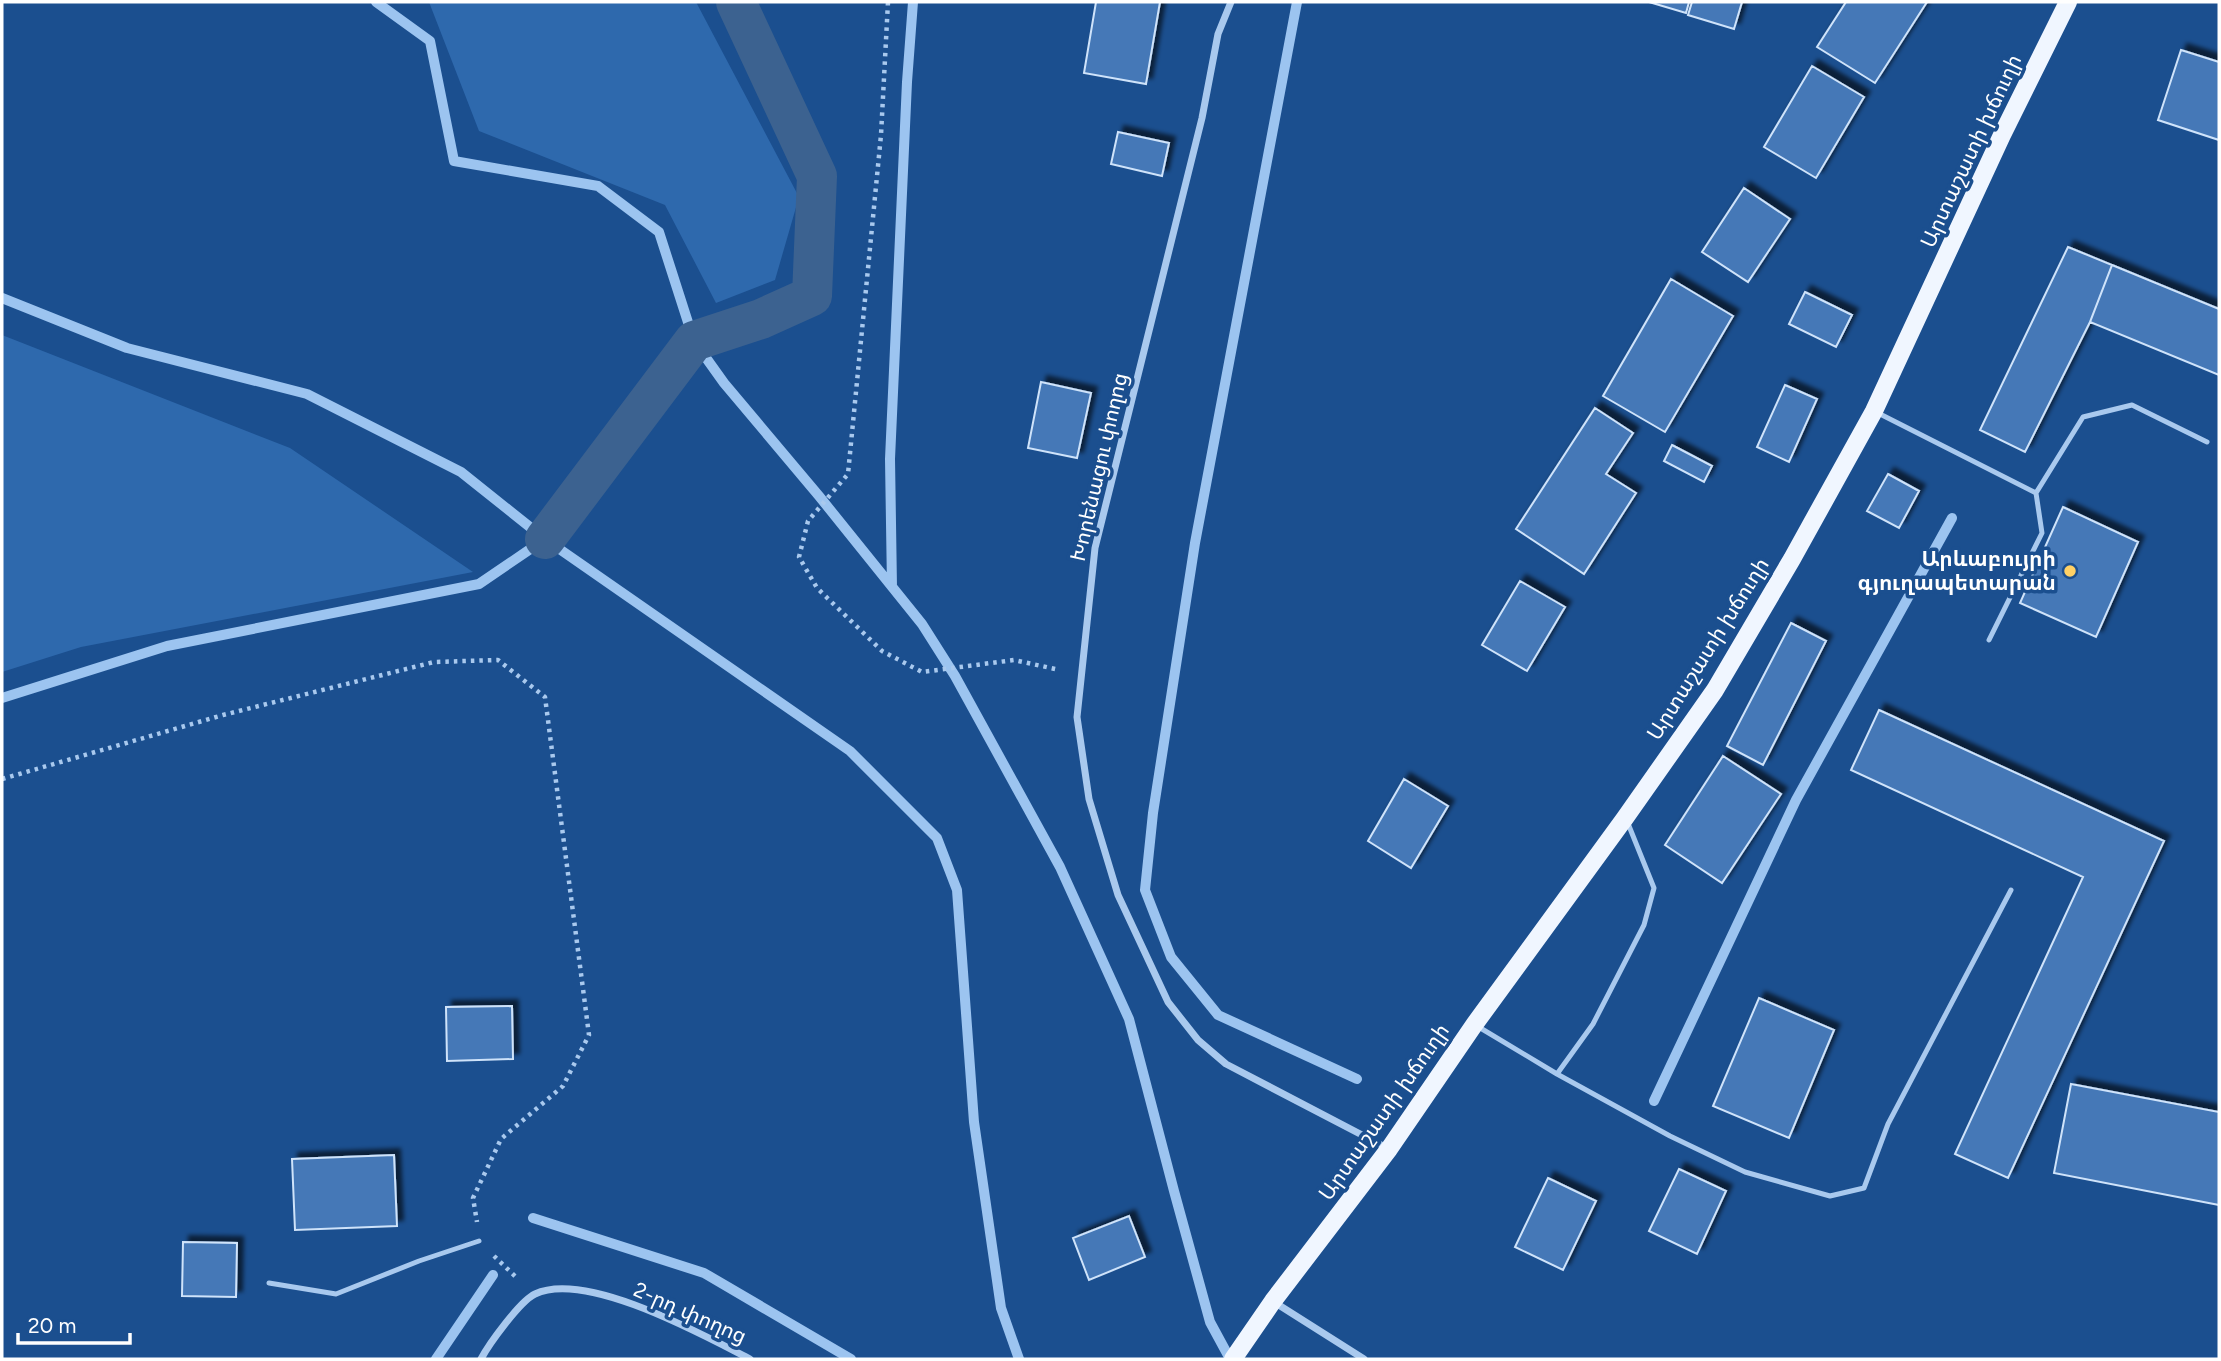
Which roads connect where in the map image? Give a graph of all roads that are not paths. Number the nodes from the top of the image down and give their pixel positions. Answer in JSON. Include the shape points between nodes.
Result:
{"nodes":[{"id":1,"x":1231,"y":2,"type":"edge"},
{"id":2,"x":2068,"y":2,"type":"edge"},
{"id":3,"x":1874,"y":411,"type":"junction"},
{"id":4,"x":2207,"y":442,"type":"dead end"},
{"id":5,"x":2036,"y":493,"type":"junction"},
{"id":6,"x":1989,"y":640,"type":"dead end"},
{"id":7,"x":1625,"y":818,"type":"junction"},
{"id":8,"x":2011,"y":890,"type":"dead end"},
{"id":9,"x":1474,"y":1025,"type":"junction"},
{"id":10,"x":1557,"y":1074,"type":"junction"},
{"id":11,"x":1389,"y":1149,"type":"junction"},
{"id":12,"x":479,"y":1241,"type":"road end"},
{"id":13,"x":269,"y":1283,"type":"dead end"},
{"id":14,"x":1273,"y":1301,"type":"junction"},
{"id":15,"x":481,"y":1359,"type":"edge"},
{"id":16,"x":750,"y":1359,"type":"edge"},
{"id":17,"x":1233,"y":1359,"type":"edge"},
{"id":18,"x":1364,"y":1359,"type":"edge"}],
"edges":[{"from":1,"to":11,"type":"street","name":"Խորենացու փողոց","via":[[1218,34],[1202,118],[1094,548],[1077,717],[1089,799],[1118,895],[1168,1002],[1198,1040],[1226,1064]]},
{"from":2,"to":3,"type":"main road","name":"Արտաշատի խճուղի"},
{"from":3,"to":5,"type":"lane"},
{"from":3,"to":7,"type":"main road","name":"Արտաշատի խճուղի","via":[[1715,690]]},
{"from":4,"to":5,"type":"lane","via":[[2132,405],[2083,417]]},
{"from":5,"to":6,"type":"lane","via":[[2042,533]]},
{"from":7,"to":9,"type":"main road","name":"Արտաշատի խճուղի"},
{"from":7,"to":10,"type":"lane","via":[[1654,888],[1644,925],[1592,1024]]},
{"from":8,"to":10,"type":"lane","via":[[1888,1124],[1864,1188],[1830,1196],[1745,1172]]},
{"from":9,"to":10,"type":"lane"},
{"from":9,"to":11,"type":"main road","name":"Արտաշատի խճուղի"},
{"from":11,"to":14,"type":"main road","name":"Արտաշատի խճուղի"},
{"from":12,"to":13,"type":"lane","via":[[336,1294]]},
{"from":14,"to":17,"type":"main road","name":"Արտաշատի խճուղի"},
{"from":14,"to":18,"type":"street"},
{"from":15,"to":16,"type":"street","name":"2-րդ փողոց","via":[[534,1294],[562,1287],[671,1319]]}]}
